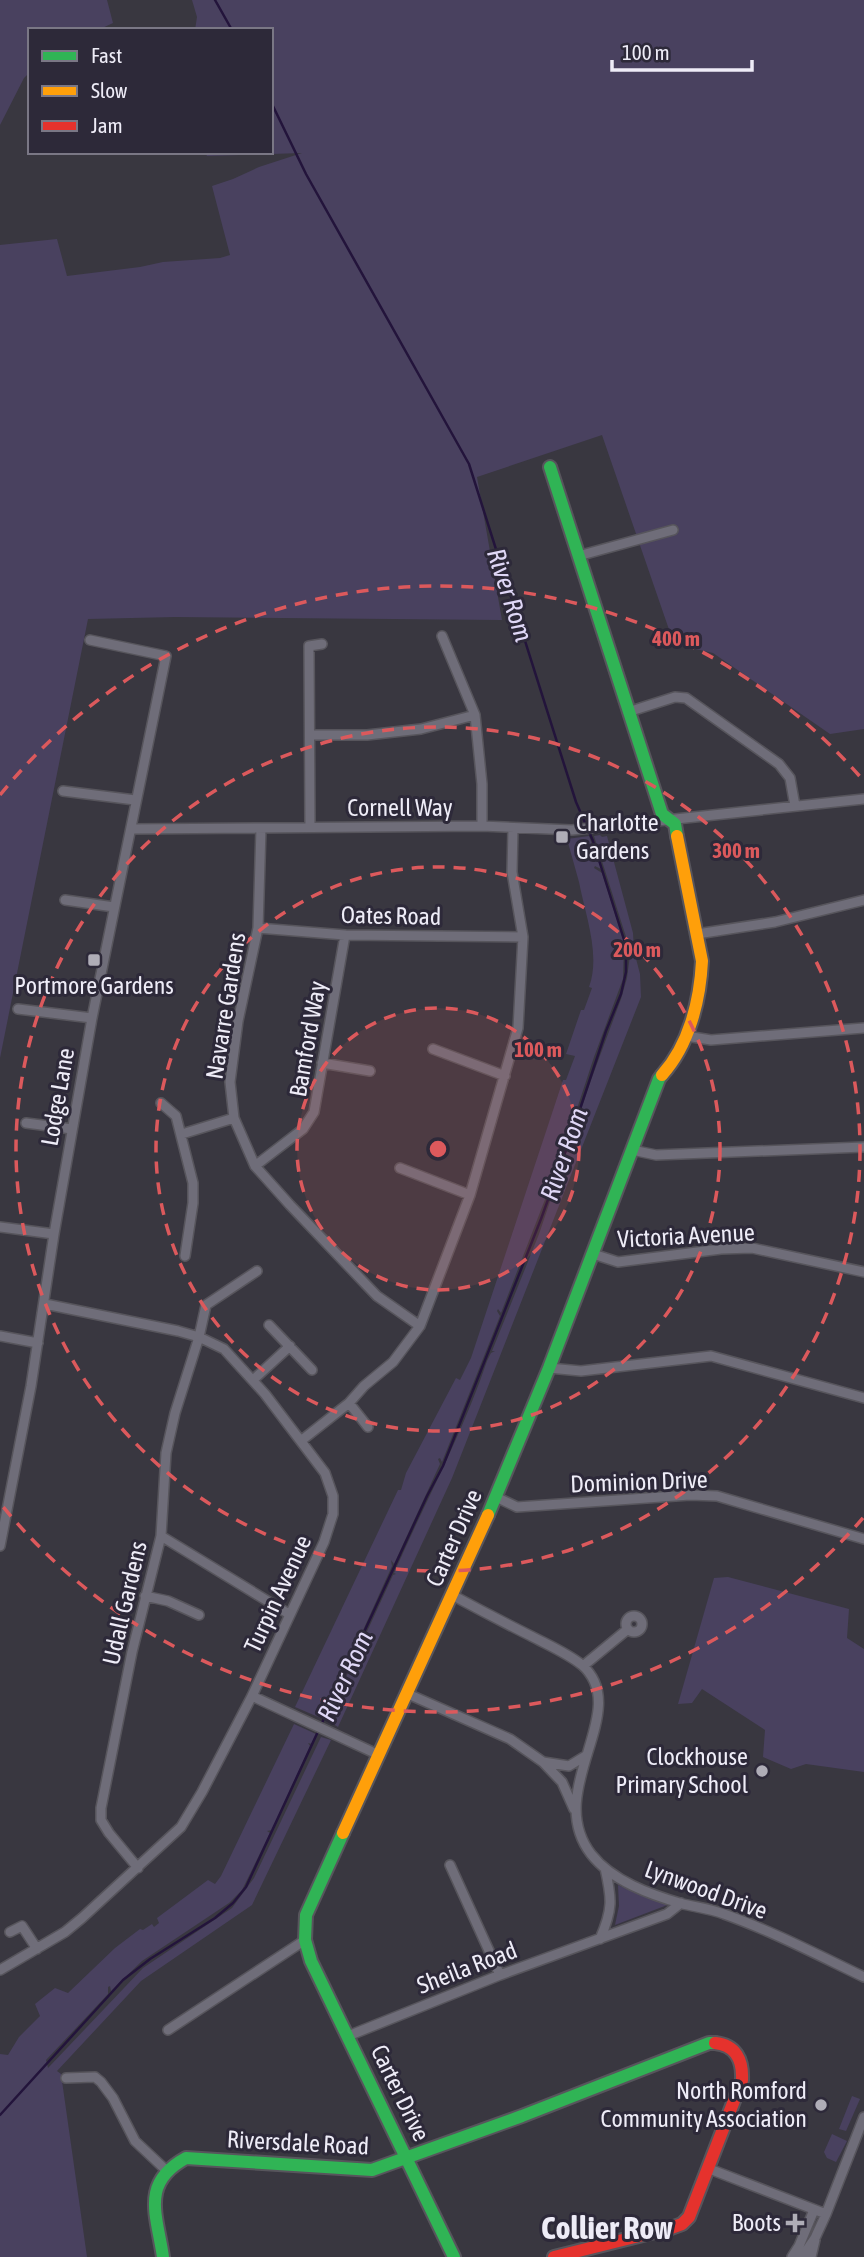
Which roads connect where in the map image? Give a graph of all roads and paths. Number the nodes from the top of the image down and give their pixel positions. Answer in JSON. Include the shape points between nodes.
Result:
{"nodes":[{"id":1,"x":550,"y":467,"type":"dead end"},
{"id":2,"x":673,"y":530,"type":"dead end"},
{"id":3,"x":578,"y":556,"type":"junction"},
{"id":4,"x":443,"y":636,"type":"dead end"},
{"id":5,"x":90,"y":640,"type":"dead end"},
{"id":6,"x":323,"y":644,"type":"dead end"},
{"id":7,"x":628,"y":712,"type":"junction"},
{"id":8,"x":475,"y":715,"type":"junction"},
{"id":9,"x":311,"y":735,"type":"junction"},
{"id":10,"x":63,"y":791,"type":"dead end"},
{"id":11,"x":864,"y":799,"type":"edge"},
{"id":12,"x":135,"y":800,"type":"junction"},
{"id":13,"x":795,"y":806,"type":"junction"},
{"id":14,"x":668,"y":819,"type":"junction"},
{"id":15,"x":310,"y":827,"type":"junction"},
{"id":16,"x":482,"y":827,"type":"junction"},
{"id":17,"x":261,"y":828,"type":"junction"},
{"id":18,"x":513,"y":828,"type":"junction"},
{"id":19,"x":131,"y":829,"type":"junction"},
{"id":20,"x":65,"y":900,"type":"dead end"},
{"id":21,"x":864,"y":900,"type":"edge"},
{"id":22,"x":114,"y":907,"type":"junction"},
{"id":23,"x":258,"y":928,"type":"junction"},
{"id":24,"x":697,"y":934,"type":"junction"},
{"id":25,"x":345,"y":935,"type":"junction"},
{"id":26,"x":523,"y":937,"type":"junction"},
{"id":27,"x":19,"y":1009,"type":"dead end"},
{"id":28,"x":92,"y":1018,"type":"junction"},
{"id":29,"x":864,"y":1028,"type":"edge"},
{"id":30,"x":685,"y":1036,"type":"junction"},
{"id":31,"x":433,"y":1049,"type":"dead end"},
{"id":32,"x":322,"y":1063,"type":"junction"},
{"id":33,"x":370,"y":1071,"type":"dead end"},
{"id":34,"x":505,"y":1076,"type":"junction"},
{"id":35,"x":161,"y":1103,"type":"dead end"},
{"id":36,"x":234,"y":1118,"type":"junction"},
{"id":37,"x":26,"y":1123,"type":"dead end"},
{"id":38,"x":72,"y":1129,"type":"junction"},
{"id":39,"x":181,"y":1134,"type":"junction"},
{"id":40,"x":864,"y":1147,"type":"edge"},
{"id":41,"x":632,"y":1150,"type":"junction"},
{"id":42,"x":255,"y":1166,"type":"junction"},
{"id":43,"x":400,"y":1168,"type":"dead end"},
{"id":44,"x":470,"y":1195,"type":"junction"},
{"id":45,"x":0,"y":1227,"type":"edge"},
{"id":46,"x":54,"y":1234,"type":"junction"},
{"id":47,"x":593,"y":1254,"type":"junction"},
{"id":48,"x":185,"y":1256,"type":"dead end"},
{"id":49,"x":257,"y":1271,"type":"dead end"},
{"id":50,"x":864,"y":1272,"type":"edge"},
{"id":51,"x":45,"y":1304,"type":"junction"},
{"id":52,"x":269,"y":1325,"type":"dead end"},
{"id":53,"x":420,"y":1326,"type":"junction"},
{"id":54,"x":0,"y":1336,"type":"edge"},
{"id":55,"x":199,"y":1337,"type":"junction"},
{"id":56,"x":38,"y":1343,"type":"junction"},
{"id":57,"x":290,"y":1346,"type":"junction"},
{"id":58,"x":549,"y":1368,"type":"junction"},
{"id":59,"x":312,"y":1370,"type":"dead end"},
{"id":60,"x":253,"y":1380,"type":"junction"},
{"id":61,"x":864,"y":1398,"type":"edge"},
{"id":62,"x":349,"y":1403,"type":"junction"},
{"id":63,"x":368,"y":1427,"type":"dead end"},
{"id":64,"x":302,"y":1440,"type":"junction"},
{"id":65,"x":496,"y":1497,"type":"junction"},
{"id":66,"x":4,"y":1508,"type":"edge"},
{"id":67,"x":161,"y":1536,"type":"junction"},
{"id":68,"x":864,"y":1539,"type":"edge"},
{"id":69,"x":0,"y":1546,"type":"edge"},
{"id":70,"x":452,"y":1595,"type":"junction"},
{"id":71,"x":145,"y":1596,"type":"junction"},
{"id":72,"x":289,"y":1614,"type":"junction"},
{"id":73,"x":199,"y":1615,"type":"dead end"},
{"id":74,"x":628,"y":1629,"type":"dead end"},
{"id":75,"x":583,"y":1666,"type":"junction"},
{"id":76,"x":408,"y":1694,"type":"junction"},
{"id":77,"x":251,"y":1696,"type":"junction"},
{"id":78,"x":379,"y":1755,"type":"junction"},
{"id":79,"x":587,"y":1755,"type":"junction"},
{"id":80,"x":543,"y":1762,"type":"junction"},
{"id":81,"x":575,"y":1811,"type":"junction"},
{"id":82,"x":450,"y":1866,"type":"dead end"},
{"id":83,"x":138,"y":1868,"type":"junction"},
{"id":84,"x":605,"y":1868,"type":"junction"},
{"id":85,"x":681,"y":1903,"type":"junction"},
{"id":86,"x":10,"y":1932,"type":"dead end"},
{"id":87,"x":600,"y":1939,"type":"junction"},
{"id":88,"x":305,"y":1940,"type":"junction"},
{"id":89,"x":37,"y":1949,"type":"junction"},
{"id":90,"x":0,"y":1970,"type":"edge"},
{"id":91,"x":500,"y":1975,"type":"junction"},
{"id":92,"x":864,"y":1977,"type":"edge"},
{"id":93,"x":168,"y":2030,"type":"dead end"},
{"id":94,"x":348,"y":2036,"type":"junction"},
{"id":95,"x":66,"y":2078,"type":"dead end"},
{"id":96,"x":864,"y":2117,"type":"edge"},
{"id":97,"x":407,"y":2157,"type":"junction"},
{"id":98,"x":707,"y":2168,"type":"junction"},
{"id":99,"x":168,"y":2172,"type":"junction"},
{"id":100,"x":814,"y":2210,"type":"junction"},
{"id":101,"x":825,"y":2214,"type":"junction"},
{"id":102,"x":815,"y":2238,"type":"junction"},
{"id":103,"x":163,"y":2257,"type":"edge"},
{"id":104,"x":454,"y":2257,"type":"edge"},
{"id":105,"x":554,"y":2257,"type":"edge"},
{"id":106,"x":792,"y":2257,"type":"edge"},
{"id":107,"x":802,"y":2257,"type":"edge"},
{"id":108,"x":811,"y":2257,"type":"edge"}],
"edges":[{"from":1,"to":3,"type":"street","name":"Carter Drive"},
{"from":2,"to":3,"type":"street"},
{"from":3,"to":7,"type":"street","name":"Carter Drive"},
{"from":4,"to":8,"type":"street"},
{"from":5,"to":12,"type":"street","name":"Lodge Lane","via":[[166,656]]},
{"from":6,"to":9,"type":"street","via":[[309,646]]},
{"from":7,"to":13,"type":"street","via":[[675,697],[687,698],[779,764],[790,778]]},
{"from":7,"to":14,"type":"street","name":"Carter Drive","via":[[662,814]]},
{"from":8,"to":9,"type":"street","via":[[421,729]]},
{"from":8,"to":16,"type":"street"},
{"from":9,"to":15,"type":"street"},
{"from":10,"to":12,"type":"street"},
{"from":11,"to":13,"type":"street","name":"Cornell Way"},
{"from":12,"to":19,"type":"street","name":"Lodge Lane"},
{"from":13,"to":14,"type":"street","name":"Cornell Way"},
{"from":14,"to":18,"type":"street","name":"Cornell Way","via":[[577,830]]},
{"from":14,"to":24,"type":"street","name":"Carter Drive","via":[[675,824]]},
{"from":15,"to":16,"type":"street","name":"Cornell Way"},
{"from":15,"to":17,"type":"street","name":"Cornell Way"},
{"from":16,"to":18,"type":"street","name":"Cornell Way"},
{"from":17,"to":19,"type":"street","name":"Cornell Way"},
{"from":17,"to":23,"type":"street","name":"Navarre Gardens"},
{"from":18,"to":26,"type":"street","via":[[512,872]]},
{"from":19,"to":22,"type":"street","name":"Lodge Lane"},
{"from":20,"to":22,"type":"street"},
{"from":21,"to":24,"type":"street","via":[[775,922]]},
{"from":22,"to":28,"type":"street","name":"Lodge Lane"},
{"from":23,"to":25,"type":"street","name":"Oates Road"},
{"from":23,"to":36,"type":"street","name":"Navarre Gardens","via":[[230,1082]]},
{"from":24,"to":30,"type":"street","name":"Carter Drive","via":[[702,978]]},
{"from":25,"to":26,"type":"street","name":"Oates Road"},
{"from":25,"to":32,"type":"street","name":"Bamford Way"},
{"from":26,"to":34,"type":"street","via":[[518,1028]]},
{"from":27,"to":28,"type":"street"},
{"from":28,"to":38,"type":"street","name":"Lodge Lane"},
{"from":29,"to":30,"type":"street","via":[[711,1040]]},
{"from":30,"to":41,"type":"street","name":"Carter Drive","via":[[675,1060],[659,1079]]},
{"from":31,"to":34,"type":"street"},
{"from":32,"to":33,"type":"street"},
{"from":32,"to":42,"type":"street","name":"Bamford Way","via":[[314,1112],[303,1129]]},
{"from":34,"to":44,"type":"street"},
{"from":35,"to":39,"type":"street","via":[[176,1116]]},
{"from":36,"to":39,"type":"street"},
{"from":36,"to":42,"type":"street","name":"Navarre Gardens"},
{"from":37,"to":38,"type":"street"},
{"from":38,"to":46,"type":"street","name":"Lodge Lane"},
{"from":39,"to":48,"type":"street","via":[[193,1183]]},
{"from":40,"to":41,"type":"street","via":[[656,1155]]},
{"from":41,"to":47,"type":"street","name":"Carter Drive"},
{"from":42,"to":53,"type":"street","name":"Navarre Gardens","via":[[377,1296]]},
{"from":43,"to":44,"type":"street"},
{"from":44,"to":53,"type":"street"},
{"from":45,"to":46,"type":"street"},
{"from":46,"to":51,"type":"street","name":"Lodge Lane"},
{"from":47,"to":50,"type":"street","name":"Victoria Avenue","via":[[618,1262],[752,1248]]},
{"from":47,"to":58,"type":"street","name":"Carter Drive"},
{"from":49,"to":55,"type":"street","name":"Udall Gardens","via":[[205,1305]]},
{"from":51,"to":55,"type":"street","name":"Turpin Avenue"},
{"from":51,"to":56,"type":"street","name":"Lodge Lane"},
{"from":52,"to":57,"type":"street"},
{"from":53,"to":62,"type":"street","via":[[393,1362]]},
{"from":54,"to":56,"type":"street"},
{"from":55,"to":60,"type":"street","name":"Turpin Avenue","via":[[223,1349]]},
{"from":55,"to":67,"type":"street","name":"Udall Gardens","via":[[166,1453]]},
{"from":56,"to":66,"type":"street","name":"Lodge Lane"},
{"from":57,"to":59,"type":"street"},
{"from":57,"to":60,"type":"street"},
{"from":58,"to":61,"type":"street","via":[[581,1371],[711,1356]]},
{"from":58,"to":65,"type":"street","name":"Carter Drive"},
{"from":60,"to":64,"type":"street","name":"Turpin Avenue"},
{"from":62,"to":63,"type":"street"},
{"from":62,"to":64,"type":"street"},
{"from":64,"to":72,"type":"street","name":"Turpin Avenue","via":[[330,1483],[333,1514]]},
{"from":65,"to":68,"type":"street","name":"Dominion Drive","via":[[517,1507],[717,1496]]},
{"from":65,"to":70,"type":"street","name":"Carter Drive"},
{"from":66,"to":69,"type":"street","name":"Lodge Lane"},
{"from":67,"to":71,"type":"street","name":"Udall Gardens"},
{"from":67,"to":72,"type":"street"},
{"from":70,"to":75,"type":"street"},
{"from":70,"to":76,"type":"street","name":"Carter Drive"},
{"from":71,"to":73,"type":"street"},
{"from":71,"to":83,"type":"street","name":"Udall Gardens","via":[[101,1808],[101,1820],[109,1833]]},
{"from":72,"to":77,"type":"street","name":"Turpin Avenue"},
{"from":74,"to":75,"type":"street"},
{"from":75,"to":79,"type":"street","name":"Lynwood Drive","via":[[597,1685],[600,1711]]},
{"from":76,"to":78,"type":"street","name":"Carter Drive"},
{"from":76,"to":80,"type":"street","via":[[510,1739]]},
{"from":77,"to":78,"type":"street"},
{"from":77,"to":83,"type":"street","name":"Turpin Avenue","via":[[181,1827]]},
{"from":78,"to":88,"type":"street","name":"Carter Drive","via":[[306,1915]]},
{"from":79,"to":80,"type":"street","via":[[569,1766]]},
{"from":79,"to":81,"type":"street","name":"Lynwood Drive"},
{"from":80,"to":81,"type":"street","via":[[562,1782]]},
{"from":81,"to":84,"type":"street","name":"Lynwood Drive","via":[[581,1839]]},
{"from":82,"to":91,"type":"street"},
{"from":83,"to":89,"type":"street","name":"Turpin Avenue","via":[[73,1925]]},
{"from":84,"to":85,"type":"street","name":"Lynwood Drive","via":[[634,1886]]},
{"from":84,"to":87,"type":"street","via":[[611,1915]]},
{"from":85,"to":87,"type":"street","name":"Sheila Road","via":[[667,1914]]},
{"from":85,"to":92,"type":"street","name":"Lynwood Drive","via":[[723,1913]]},
{"from":86,"to":89,"type":"street","via":[[22,1926]]},
{"from":87,"to":91,"type":"street","name":"Sheila Road"},
{"from":88,"to":93,"type":"street"},
{"from":88,"to":94,"type":"street","name":"Carter Drive"},
{"from":89,"to":90,"type":"street","name":"Turpin Avenue"},
{"from":91,"to":94,"type":"street","name":"Sheila Road"},
{"from":94,"to":97,"type":"street","name":"Carter Drive"},
{"from":95,"to":99,"type":"street","via":[[95,2077],[113,2098],[135,2141]]},
{"from":96,"to":101,"type":"street"},
{"from":97,"to":98,"type":"street","name":"Riversdale Road","via":[[718,2042],[737,2052],[742,2080]]},
{"from":97,"to":99,"type":"street","name":"Riversdale Road","via":[[357,2171],[186,2158]]},
{"from":97,"to":104,"type":"street","name":"Carter Drive"},
{"from":98,"to":100,"type":"street"},
{"from":98,"to":105,"type":"street","via":[[689,2217],[682,2224]]},
{"from":99,"to":103,"type":"street","via":[[154,2195]]},
{"from":100,"to":101,"type":"street"},
{"from":100,"to":106,"type":"street"},
{"from":101,"to":102,"type":"street"},
{"from":102,"to":107,"type":"street"},
{"from":102,"to":108,"type":"street"}]}
